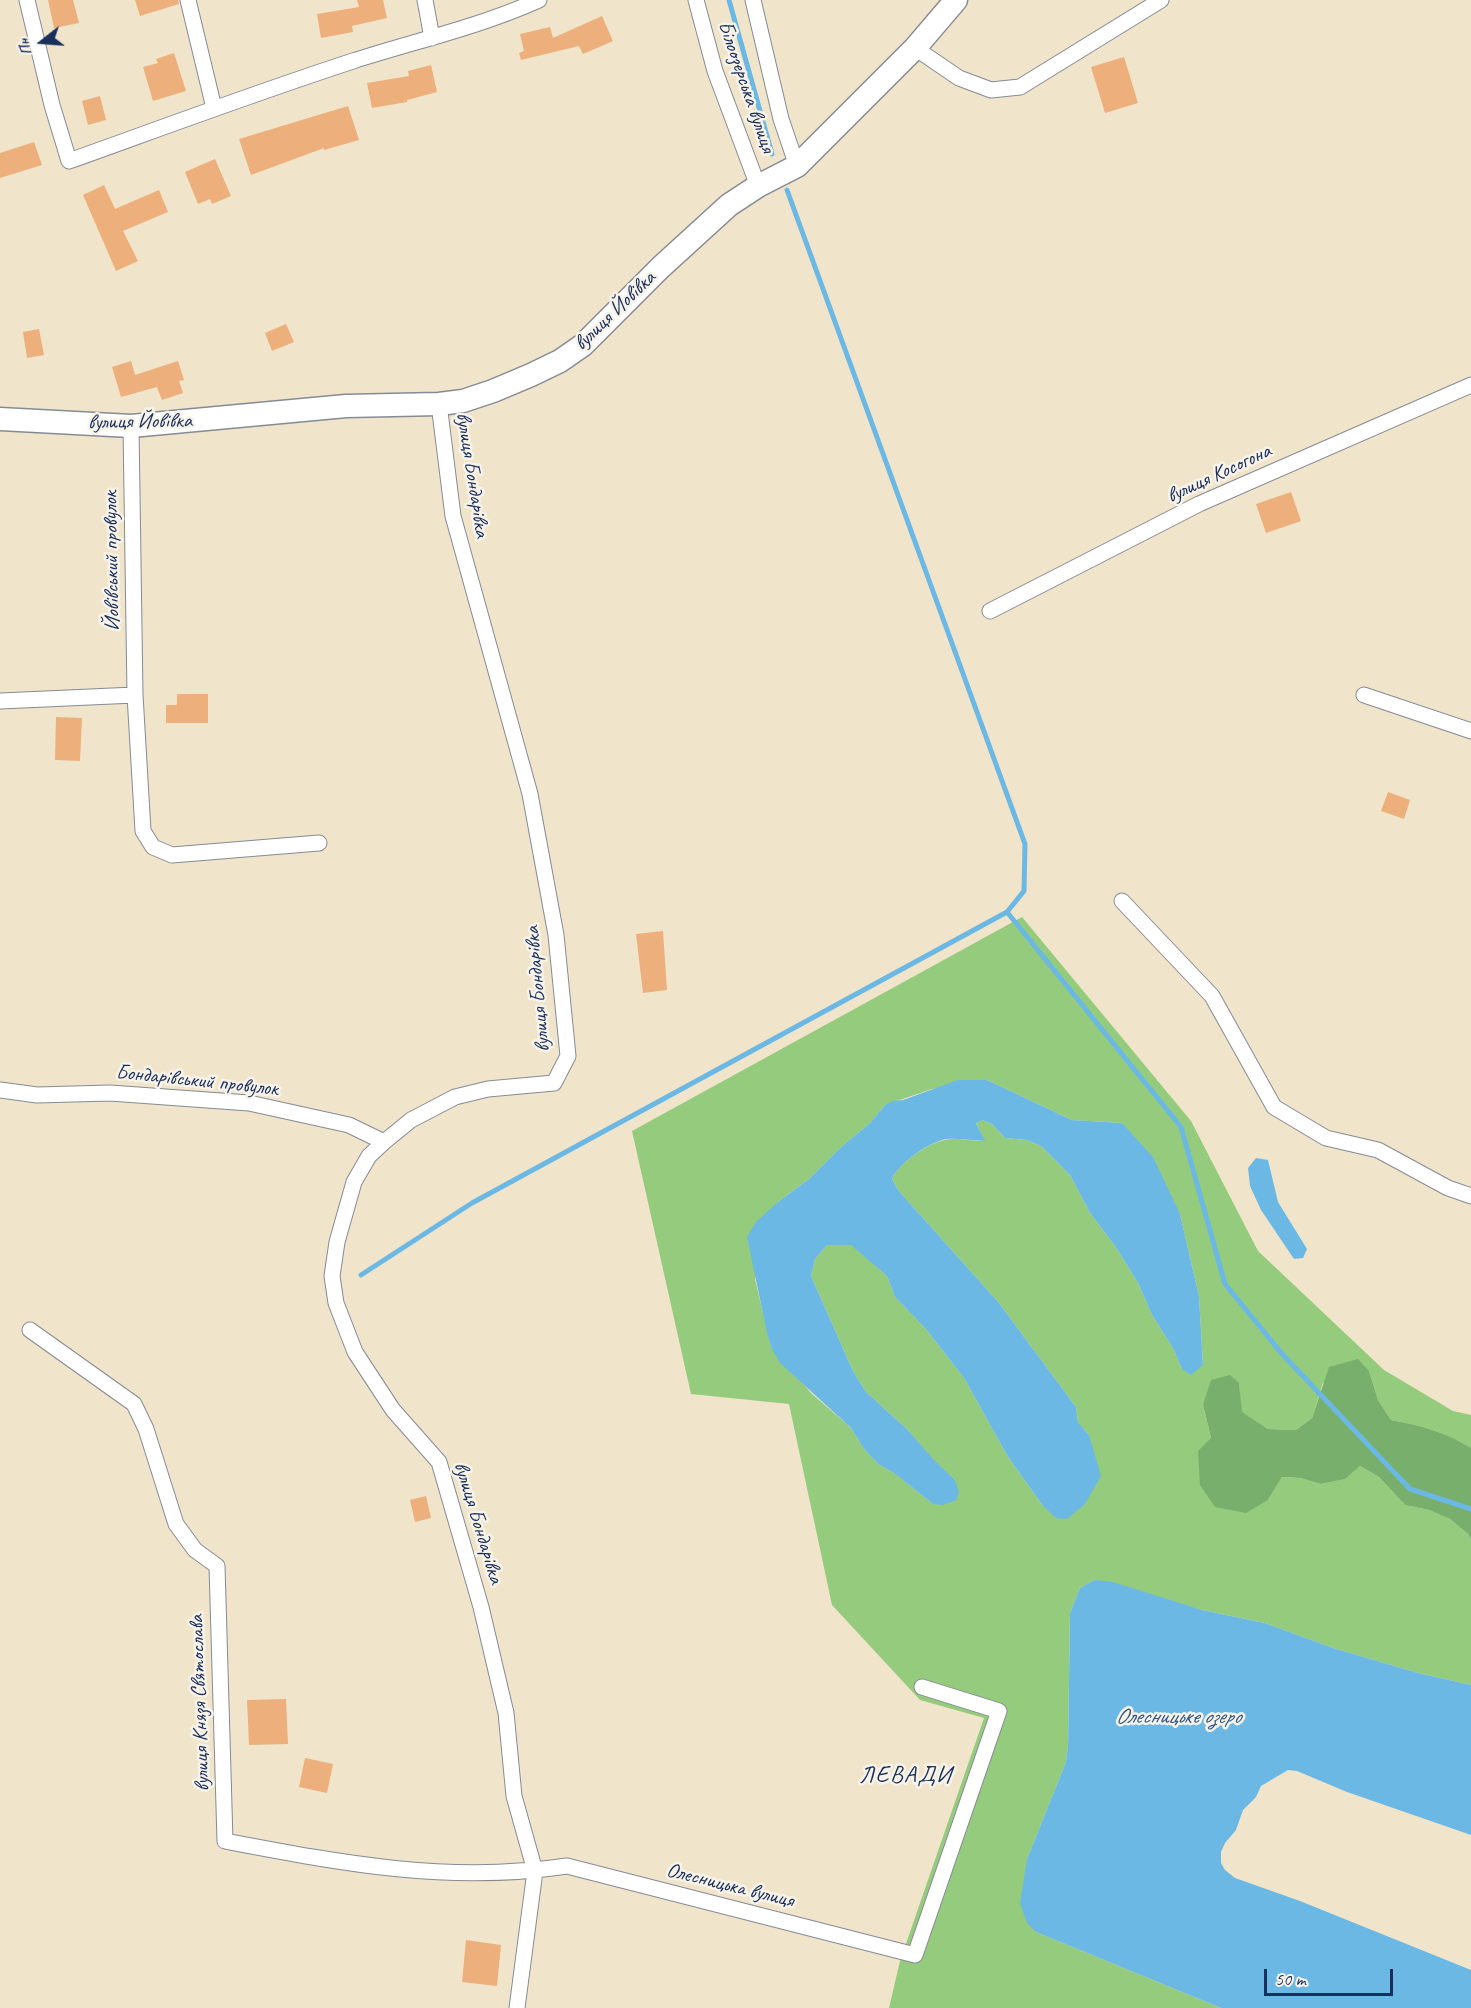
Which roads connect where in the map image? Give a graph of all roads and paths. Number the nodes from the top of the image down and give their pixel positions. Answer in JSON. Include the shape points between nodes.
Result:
{"nodes":[{"id":1,"x":27,"y":0,"type":"edge"},
{"id":2,"x":188,"y":0,"type":"edge"},
{"id":3,"x":425,"y":0,"type":"edge"},
{"id":4,"x":539,"y":0,"type":"edge"},
{"id":5,"x":696,"y":0,"type":"edge"},
{"id":6,"x":753,"y":0,"type":"edge"},
{"id":7,"x":956,"y":0,"type":"edge"},
{"id":8,"x":1161,"y":0,"type":"edge"},
{"id":9,"x":432,"y":38,"type":"junction"},
{"id":10,"x":915,"y":48,"type":"junction"},
{"id":11,"x":214,"y":108,"type":"junction"},
{"id":12,"x":797,"y":166,"type":"junction"},
{"id":13,"x":758,"y":186,"type":"junction"},
{"id":14,"x":1471,"y":385,"type":"edge"},
{"id":15,"x":439,"y":404,"type":"junction"},
{"id":16,"x":0,"y":419,"type":"edge"},
{"id":17,"x":131,"y":426,"type":"junction"},
{"id":18,"x":990,"y":611,"type":"dead end"},
{"id":19,"x":135,"y":695,"type":"junction"},
{"id":20,"x":1364,"y":695,"type":"dead end"},
{"id":21,"x":0,"y":701,"type":"edge"},
{"id":22,"x":1471,"y":731,"type":"edge"},
{"id":23,"x":319,"y":843,"type":"dead end"},
{"id":24,"x":1122,"y":901,"type":"dead end"},
{"id":25,"x":0,"y":1090,"type":"edge"},
{"id":26,"x":384,"y":1142,"type":"junction"},
{"id":27,"x":1471,"y":1196,"type":"edge"},
{"id":28,"x":30,"y":1330,"type":"dead end"},
{"id":29,"x":922,"y":1687,"type":"dead end"},
{"id":30,"x":535,"y":1871,"type":"junction"},
{"id":31,"x":517,"y":2008,"type":"edge"}],
"edges":[{"from":1,"to":11,"type":"street","via":[[69,161]]},
{"from":2,"to":11,"type":"street"},
{"from":3,"to":9,"type":"street"},
{"from":4,"to":9,"type":"street","via":[[495,19]]},
{"from":5,"to":13,"type":"street","name":"Білоозерська вулиця","via":[[715,71]]},
{"from":6,"to":12,"type":"street","name":"Білоозерська вулиця","via":[[781,119]]},
{"from":7,"to":10,"type":"street","name":"вулиця Йовівка"},
{"from":8,"to":10,"type":"street","via":[[1020,87],[991,90],[959,78]]},
{"from":9,"to":11,"type":"street"},
{"from":10,"to":12,"type":"street","name":"вулиця Йовівка"},
{"from":12,"to":13,"type":"street","name":"вулиця Йовівка"},
{"from":13,"to":15,"type":"street","name":"вулиця Йовівка","via":[[704,226],[583,345],[560,361],[493,392]]},
{"from":14,"to":18,"type":"street","name":"вулиця Косогона","via":[[1199,504]]},
{"from":15,"to":17,"type":"street","name":"вулиця Йовівка","via":[[346,406]]},
{"from":15,"to":26,"type":"street","name":"вулиця Бондарівка","via":[[453,516],[530,794],[556,935],[568,1056],[554,1083],[488,1089],[456,1097],[411,1119]]},
{"from":16,"to":17,"type":"street","name":"вулиця Йовівка"},
{"from":17,"to":19,"type":"street","name":"Йовівський провулок"},
{"from":19,"to":21,"type":"street"},
{"from":19,"to":23,"type":"street","name":"Йовівський провулок","via":[[143,831],[153,847],[172,855]]},
{"from":20,"to":22,"type":"street"},
{"from":24,"to":27,"type":"street","via":[[1212,996],[1274,1107],[1326,1138],[1378,1150],[1448,1188]]},
{"from":25,"to":26,"type":"street","name":"Бондарівський провулок","via":[[37,1095],[110,1093],[249,1103],[350,1125]]},
{"from":26,"to":30,"type":"street","name":"вулиця Бондарівка","via":[[369,1156],[354,1182],[337,1242],[332,1276],[336,1303],[355,1352],[393,1410],[439,1462],[482,1607],[504,1703],[514,1796]]},
{"from":28,"to":30,"type":"street","name":"вулиця Князя Святослава","via":[[134,1404],[146,1429],[176,1524],[195,1551],[217,1566],[225,1841],[339,1863],[432,1873]]},
{"from":29,"to":30,"type":"street","name":"Олесницька вулиця","via":[[999,1711],[915,1955],[567,1866]]},
{"from":30,"to":31,"type":"street","name":"вулиця Бондарівка"}]}
